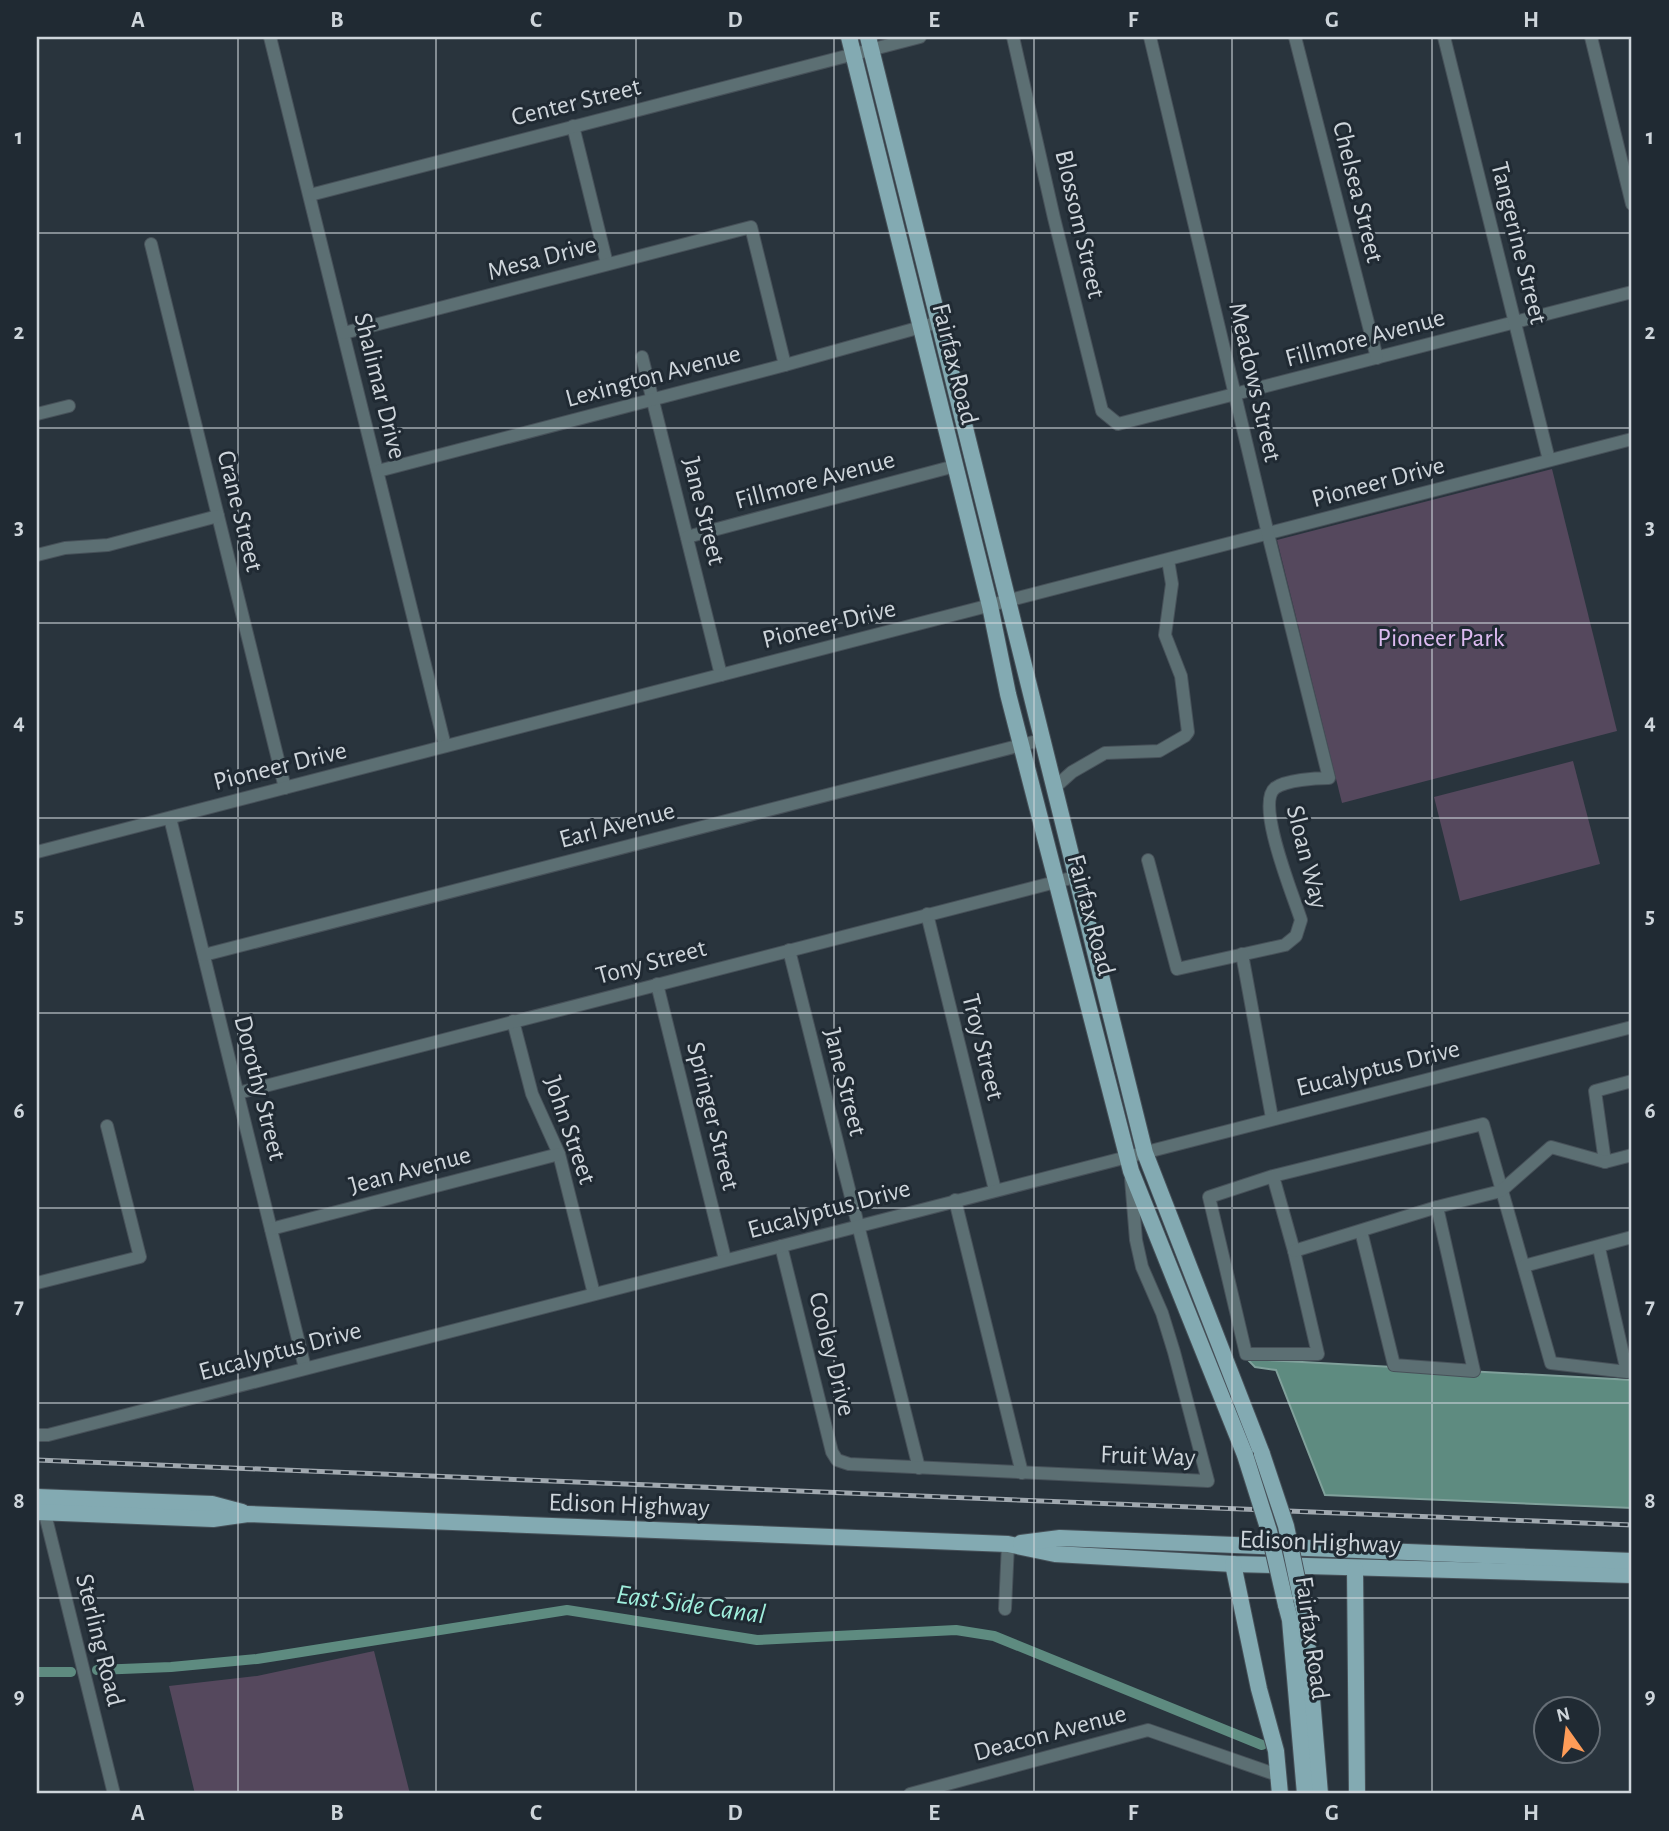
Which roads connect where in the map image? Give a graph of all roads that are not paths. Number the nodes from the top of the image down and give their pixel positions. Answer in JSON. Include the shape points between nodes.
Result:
{"nodes":[{"id":1,"x":270,"y":37,"type":"edge"},
{"id":2,"x":849,"y":37,"type":"edge"},
{"id":3,"x":920,"y":37,"type":"edge"},
{"id":4,"x":1013,"y":37,"type":"edge"},
{"id":5,"x":1150,"y":37,"type":"edge"},
{"id":6,"x":1295,"y":37,"type":"edge"},
{"id":7,"x":1444,"y":37,"type":"edge"},
{"id":8,"x":1591,"y":37,"type":"edge"},
{"id":9,"x":869,"y":43,"type":"edge"},
{"id":10,"x":854,"y":54,"type":"junction"},
{"id":11,"x":573,"y":126,"type":"junction"},
{"id":12,"x":310,"y":195,"type":"junction"},
{"id":13,"x":1632,"y":204,"type":"edge"},
{"id":14,"x":151,"y":244,"type":"dead end"},
{"id":15,"x":607,"y":264,"type":"junction"},
{"id":16,"x":1632,"y":292,"type":"edge"},
{"id":17,"x":939,"y":322,"type":"junction"},
{"id":18,"x":1515,"y":323,"type":"junction"},
{"id":19,"x":921,"y":327,"type":"junction"},
{"id":20,"x":344,"y":333,"type":"junction"},
{"id":21,"x":642,"y":358,"type":"dead end"},
{"id":22,"x":1377,"y":358,"type":"junction"},
{"id":23,"x":785,"y":365,"type":"junction"},
{"id":24,"x":1235,"y":395,"type":"junction"},
{"id":25,"x":653,"y":399,"type":"junction"},
{"id":26,"x":69,"y":406,"type":"dead end"},
{"id":27,"x":37,"y":414,"type":"edge"},
{"id":28,"x":1110,"y":419,"type":"joint"},
{"id":29,"x":1632,"y":439,"type":"edge"},
{"id":30,"x":1549,"y":460,"type":"junction"},
{"id":31,"x":955,"y":466,"type":"junction"},
{"id":32,"x":377,"y":471,"type":"junction"},
{"id":33,"x":218,"y":516,"type":"junction"},
{"id":34,"x":1268,"y":534,"type":"junction"},
{"id":35,"x":687,"y":537,"type":"junction"},
{"id":36,"x":37,"y":555,"type":"edge"},
{"id":37,"x":1168,"y":560,"type":"junction"},
{"id":38,"x":1007,"y":602,"type":"junction"},
{"id":39,"x":990,"y":606,"type":"junction"},
{"id":40,"x":721,"y":675,"type":"junction"},
{"id":41,"x":1041,"y":740,"type":"junction"},
{"id":42,"x":1021,"y":744,"type":"junction"},
{"id":43,"x":446,"y":746,"type":"junction"},
{"id":44,"x":285,"y":788,"type":"junction"},
{"id":45,"x":1053,"y":789,"type":"junction"},
{"id":46,"x":1275,"y":789,"type":"joint"},
{"id":47,"x":170,"y":818,"type":"junction"},
{"id":48,"x":37,"y":852,"type":"edge"},
{"id":49,"x":1148,"y":860,"type":"dead end"},
{"id":50,"x":1075,"y":877,"type":"junction"},
{"id":51,"x":1057,"y":882,"type":"junction"},
{"id":52,"x":927,"y":915,"type":"junction"},
{"id":53,"x":789,"y":950,"type":"junction"},
{"id":54,"x":1242,"y":954,"type":"junction"},
{"id":55,"x":204,"y":955,"type":"junction"},
{"id":56,"x":657,"y":984,"type":"junction"},
{"id":57,"x":513,"y":1021,"type":"junction"},
{"id":58,"x":1632,"y":1027,"type":"edge"},
{"id":59,"x":1632,"y":1082,"type":"edge"},
{"id":60,"x":238,"y":1093,"type":"junction"},
{"id":61,"x":1272,"y":1118,"type":"junction"},
{"id":62,"x":107,"y":1126,"type":"dead end"},
{"id":63,"x":559,"y":1154,"type":"junction"},
{"id":64,"x":1632,"y":1155,"type":"edge"},
{"id":65,"x":1134,"y":1160,"type":"junction"},
{"id":66,"x":1605,"y":1162,"type":"junction"},
{"id":67,"x":1273,"y":1176,"type":"junction"},
{"id":68,"x":995,"y":1190,"type":"junction"},
{"id":69,"x":1501,"y":1191,"type":"junction"},
{"id":70,"x":955,"y":1200,"type":"junction"},
{"id":71,"x":1437,"y":1207,"type":"junction"},
{"id":72,"x":857,"y":1225,"type":"junction"},
{"id":73,"x":271,"y":1229,"type":"junction"},
{"id":74,"x":1361,"y":1231,"type":"junction"},
{"id":75,"x":1632,"y":1237,"type":"edge"},
{"id":76,"x":781,"y":1246,"type":"junction"},
{"id":77,"x":1599,"y":1248,"type":"junction"},
{"id":78,"x":1294,"y":1251,"type":"junction"},
{"id":79,"x":725,"y":1259,"type":"junction"},
{"id":80,"x":1524,"y":1266,"type":"junction"},
{"id":81,"x":37,"y":1283,"type":"edge"},
{"id":82,"x":594,"y":1293,"type":"junction"},
{"id":83,"x":306,"y":1368,"type":"junction"},
{"id":84,"x":37,"y":1435,"type":"edge"},
{"id":85,"x":849,"y":1464,"type":"joint"},
{"id":86,"x":919,"y":1468,"type":"junction"},
{"id":87,"x":1022,"y":1473,"type":"junction"},
{"id":88,"x":40,"y":1504,"type":"edge"},
{"id":89,"x":1008,"y":1544,"type":"junction"},
{"id":90,"x":1632,"y":1560,"type":"edge"},
{"id":91,"x":1233,"y":1564,"type":"junction"},
{"id":92,"x":1355,"y":1568,"type":"junction"},
{"id":93,"x":1632,"y":1576,"type":"edge"},
{"id":94,"x":1294,"y":1602,"type":"junction"},
{"id":95,"x":1005,"y":1609,"type":"dead end"},
{"id":96,"x":1280,"y":1776,"type":"junction"},
{"id":97,"x":114,"y":1794,"type":"edge"},
{"id":98,"x":910,"y":1794,"type":"edge"},
{"id":99,"x":1280,"y":1794,"type":"edge"},
{"id":100,"x":1305,"y":1794,"type":"edge"},
{"id":101,"x":1320,"y":1794,"type":"edge"},
{"id":102,"x":1357,"y":1794,"type":"edge"}],
"edges":[{"from":1,"to":12,"type":"street","name":"Shalimar Drive"},
{"from":2,"to":10,"type":"main road","name":"Fairfax Road"},
{"from":3,"to":9,"type":"street","name":"Center Street"},
{"from":4,"to":28,"type":"street","name":"Blossom Street","via":[[1102,411]]},
{"from":5,"to":24,"type":"street","name":"Meadows Street"},
{"from":6,"to":22,"type":"street","name":"Chelsea Street"},
{"from":7,"to":18,"type":"street","name":"Tangerine Street"},
{"from":8,"to":13,"type":"street"},
{"from":9,"to":10,"type":"street","name":"Center Street"},
{"from":9,"to":17,"type":"main road","name":"Fairfax Road"},
{"from":10,"to":11,"type":"street","name":"Center Street"},
{"from":10,"to":19,"type":"main road","name":"Fairfax Road"},
{"from":11,"to":12,"type":"street","name":"Center Street"},
{"from":11,"to":15,"type":"street"},
{"from":12,"to":20,"type":"street","name":"Shalimar Drive"},
{"from":14,"to":33,"type":"street","name":"Crane Street"},
{"from":15,"to":20,"type":"street","name":"Mesa Drive"},
{"from":15,"to":23,"type":"street","name":"Mesa Drive","via":[[751,227]]},
{"from":16,"to":18,"type":"street","name":"Fillmore Avenue"},
{"from":17,"to":19,"type":"street","name":"Lexington Avenue"},
{"from":17,"to":38,"type":"main road","name":"Fairfax Road"},
{"from":18,"to":22,"type":"street","name":"Fillmore Avenue"},
{"from":18,"to":30,"type":"street","name":"Tangerine Street"},
{"from":19,"to":23,"type":"street","name":"Lexington Avenue"},
{"from":19,"to":31,"type":"main road","name":"Fairfax Road"},
{"from":20,"to":32,"type":"street","name":"Shalimar Drive"},
{"from":21,"to":25,"type":"street","name":"Jane Street"},
{"from":22,"to":24,"type":"street","name":"Fillmore Avenue"},
{"from":23,"to":25,"type":"street","name":"Lexington Avenue"},
{"from":24,"to":28,"type":"street","name":"Fillmore Avenue","via":[[1118,424]]},
{"from":24,"to":34,"type":"street","name":"Meadows Street"},
{"from":25,"to":32,"type":"street","name":"Lexington Avenue"},
{"from":25,"to":35,"type":"street","name":"Jane Street"},
{"from":26,"to":27,"type":"street"},
{"from":29,"to":30,"type":"street","name":"Pioneer Drive"},
{"from":30,"to":34,"type":"street","name":"Pioneer Drive"},
{"from":31,"to":35,"type":"street","name":"Fillmore Avenue"},
{"from":31,"to":39,"type":"main road","name":"Fairfax Road"},
{"from":32,"to":43,"type":"street","name":"Shalimar Drive"},
{"from":33,"to":36,"type":"street","via":[[108,545]]},
{"from":33,"to":44,"type":"street","name":"Crane Street"},
{"from":34,"to":37,"type":"street","name":"Pioneer Drive"},
{"from":34,"to":46,"type":"street","name":"Meadows Street","via":[[1329,778]]},
{"from":35,"to":40,"type":"street","name":"Jane Street"},
{"from":37,"to":38,"type":"street","name":"Pioneer Drive"},
{"from":37,"to":45,"type":"street","via":[[1172,584],[1165,635],[1181,676],[1188,732],[1159,751],[1105,753]]},
{"from":38,"to":39,"type":"street","name":"Pioneer Drive"},
{"from":38,"to":41,"type":"main road","name":"Fairfax Road"},
{"from":39,"to":40,"type":"street","name":"Pioneer Drive"},
{"from":39,"to":42,"type":"main road","name":"Fairfax Road"},
{"from":40,"to":43,"type":"street","name":"Pioneer Drive"},
{"from":41,"to":42,"type":"street","name":"Earl Avenue"},
{"from":41,"to":45,"type":"main road","name":"Fairfax Road"},
{"from":42,"to":51,"type":"main road","name":"Fairfax Road"},
{"from":42,"to":55,"type":"street","name":"Earl Avenue"},
{"from":43,"to":44,"type":"street","name":"Pioneer Drive"},
{"from":44,"to":47,"type":"street","name":"Pioneer Drive"},
{"from":45,"to":50,"type":"main road","name":"Fairfax Road"},
{"from":46,"to":54,"type":"street","name":"Sloan Way","via":[[1269,804],[1270,820],[1301,920],[1296,936],[1285,945]]},
{"from":47,"to":48,"type":"street","name":"Pioneer Drive"},
{"from":47,"to":55,"type":"street","name":"Dorothy Street"},
{"from":49,"to":54,"type":"street","via":[[1177,969]]},
{"from":50,"to":51,"type":"street","name":"Tony Street"},
{"from":50,"to":65,"type":"main road","name":"Fairfax Road"},
{"from":51,"to":52,"type":"street","name":"Tony Street"},
{"from":51,"to":65,"type":"main road","name":"Fairfax Road"},
{"from":52,"to":53,"type":"street","name":"Tony Street"},
{"from":52,"to":68,"type":"street","name":"Troy Street"},
{"from":53,"to":56,"type":"street","name":"Tony Street"},
{"from":53,"to":72,"type":"street","name":"Jane Street"},
{"from":54,"to":61,"type":"street"},
{"from":55,"to":60,"type":"street","name":"Dorothy Street"},
{"from":56,"to":57,"type":"street","name":"Tony Street"},
{"from":56,"to":79,"type":"street","name":"Springer Street"},
{"from":57,"to":60,"type":"street","name":"Tony Street"},
{"from":57,"to":63,"type":"street","name":"John Street","via":[[531,1094]]},
{"from":58,"to":61,"type":"street","name":"Eucalyptus Drive"},
{"from":59,"to":66,"type":"street","via":[[1595,1091]]},
{"from":60,"to":73,"type":"street","name":"Dorothy Street"},
{"from":61,"to":65,"type":"street","name":"Eucalyptus Drive"},
{"from":62,"to":81,"type":"street","via":[[140,1257]]},
{"from":63,"to":73,"type":"street","name":"Jean Avenue"},
{"from":63,"to":82,"type":"street","name":"John Street"},
{"from":64,"to":66,"type":"street"},
{"from":65,"to":68,"type":"street","name":"Eucalyptus Drive"},
{"from":65,"to":87,"type":"street","name":"Fruit Way","via":[[1136,1240],[1142,1267],[1162,1313],[1208,1481]]},
{"from":65,"to":94,"type":"main road","name":"Fairfax Road","bridge":true,"via":[[1245,1455]]},
{"from":65,"to":94,"type":"main road","name":"Fairfax Road","bridge":true,"via":[[1262,1454],[1286,1527]]},
{"from":66,"to":69,"type":"street","via":[[1551,1147]]},
{"from":67,"to":69,"type":"street","via":[[1483,1124]]},
{"from":67,"to":78,"type":"street"},
{"from":67,"to":78,"type":"street","via":[[1209,1198],[1246,1354],[1318,1354]]},
{"from":68,"to":70,"type":"street","name":"Eucalyptus Drive"},
{"from":69,"to":71,"type":"street"},
{"from":69,"to":80,"type":"street"},
{"from":70,"to":72,"type":"street","name":"Eucalyptus Drive"},
{"from":70,"to":87,"type":"street"},
{"from":71,"to":74,"type":"street"},
{"from":71,"to":74,"type":"street","via":[[1474,1371],[1394,1365]]},
{"from":72,"to":76,"type":"street","name":"Eucalyptus Drive"},
{"from":72,"to":86,"type":"street","name":"Jane Street"},
{"from":73,"to":83,"type":"street","name":"Dorothy Street"},
{"from":74,"to":78,"type":"street"},
{"from":75,"to":77,"type":"street"},
{"from":76,"to":79,"type":"street","name":"Eucalyptus Drive"},
{"from":76,"to":85,"type":"street","name":"Cooley Drive","via":[[832,1452],[837,1460]]},
{"from":77,"to":80,"type":"street"},
{"from":77,"to":80,"type":"street","via":[[1627,1372],[1551,1363]]},
{"from":79,"to":82,"type":"street","name":"Eucalyptus Drive"},
{"from":82,"to":83,"type":"street","name":"Eucalyptus Drive"},
{"from":83,"to":84,"type":"street","name":"Eucalyptus Drive"},
{"from":85,"to":86,"type":"street","name":"Fruit Way"},
{"from":86,"to":87,"type":"street","name":"Fruit Way"},
{"from":88,"to":89,"type":"main road","name":"Edison Highway","via":[[213,1519],[248,1514]]},
{"from":88,"to":97,"type":"street","name":"Sterling Road"},
{"from":89,"to":90,"type":"main road","name":"Edison Highway","via":[[1060,1538]]},
{"from":89,"to":91,"type":"main road","name":"Edison Highway","via":[[1055,1554]]},
{"from":89,"to":95,"type":"street"},
{"from":91,"to":92,"type":"main road","name":"Edison Highway"},
{"from":91,"to":96,"type":"main road"},
{"from":92,"to":93,"type":"main road","name":"Edison Highway"},
{"from":92,"to":102,"type":"main road"},
{"from":94,"to":100,"type":"main road","name":"Fairfax Road","via":[[1290,1620]]},
{"from":94,"to":101,"type":"main road","name":"Fairfax Road","via":[[1305,1614]]},
{"from":96,"to":98,"type":"street","name":"Deacon Avenue","via":[[1148,1730]]},
{"from":96,"to":99,"type":"main road"}]}
